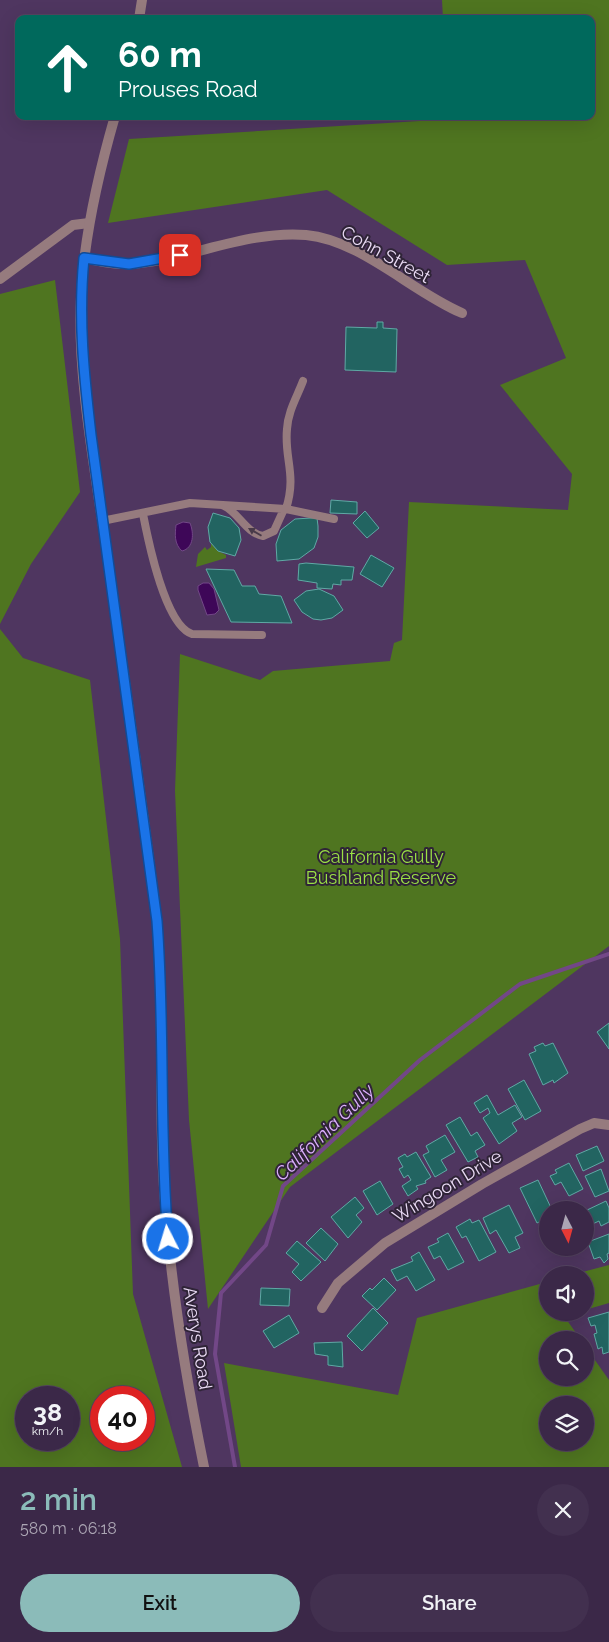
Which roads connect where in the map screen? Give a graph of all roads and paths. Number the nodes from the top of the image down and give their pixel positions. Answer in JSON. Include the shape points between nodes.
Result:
{"nodes":[{"id":1,"x":142,"y":0,"type":"edge"},
{"id":2,"x":140,"y":15,"type":"edge"},
{"id":3,"x":114,"y":120,"type":"edge"},
{"id":4,"x":90,"y":223,"type":"junction"},
{"id":5,"x":84,"y":258,"type":"junction"},
{"id":6,"x":0,"y":278,"type":"edge"},
{"id":7,"x":462,"y":313,"type":"dead end"},
{"id":8,"x":303,"y":381,"type":"dead end"},
{"id":9,"x":219,"y":505,"type":"junction"},
{"id":10,"x":285,"y":509,"type":"junction"},
{"id":11,"x":143,"y":514,"type":"junction"},
{"id":12,"x":334,"y":519,"type":"dead end"},
{"id":13,"x":102,"y":521,"type":"junction"},
{"id":14,"x":262,"y":636,"type":"dead end"},
{"id":15,"x":609,"y":1125,"type":"edge"},
{"id":16,"x":322,"y":1308,"type":"dead end"},
{"id":17,"x":204,"y":1467,"type":"edge"}],
"edges":[{"from":1,"to":2,"type":"street"},
{"from":3,"to":4,"type":"street","name":"Averys Road"},
{"from":4,"to":5,"type":"street","name":"Averys Road"},
{"from":4,"to":6,"type":"street","via":[[73,226]]},
{"from":5,"to":7,"type":"street","name":"Cohn Street","via":[[109,263],[136,263],[256,239],[306,235],[350,249]]},
{"from":5,"to":13,"type":"street","name":"Averys Road","via":[[81,342]]},
{"from":8,"to":10,"type":"lane","via":[[286,429],[291,492]]},
{"from":9,"to":10,"type":"lane"},
{"from":10,"to":9,"type":"lane","one_way":true,"via":[[274,531],[264,536],[254,533],[232,511]]},
{"from":9,"to":11,"type":"lane","via":[[190,504]]},
{"from":10,"to":12,"type":"lane"},
{"from":11,"to":13,"type":"lane"},
{"from":11,"to":14,"type":"lane","via":[[158,578],[183,629],[192,634]]},
{"from":13,"to":17,"type":"street","name":"Averys Road","via":[[157,921],[164,1190],[173,1283]]},
{"from":15,"to":16,"type":"street","name":"Wingoon Drive","via":[[594,1123],[580,1128],[395,1236],[338,1283]]}]}
